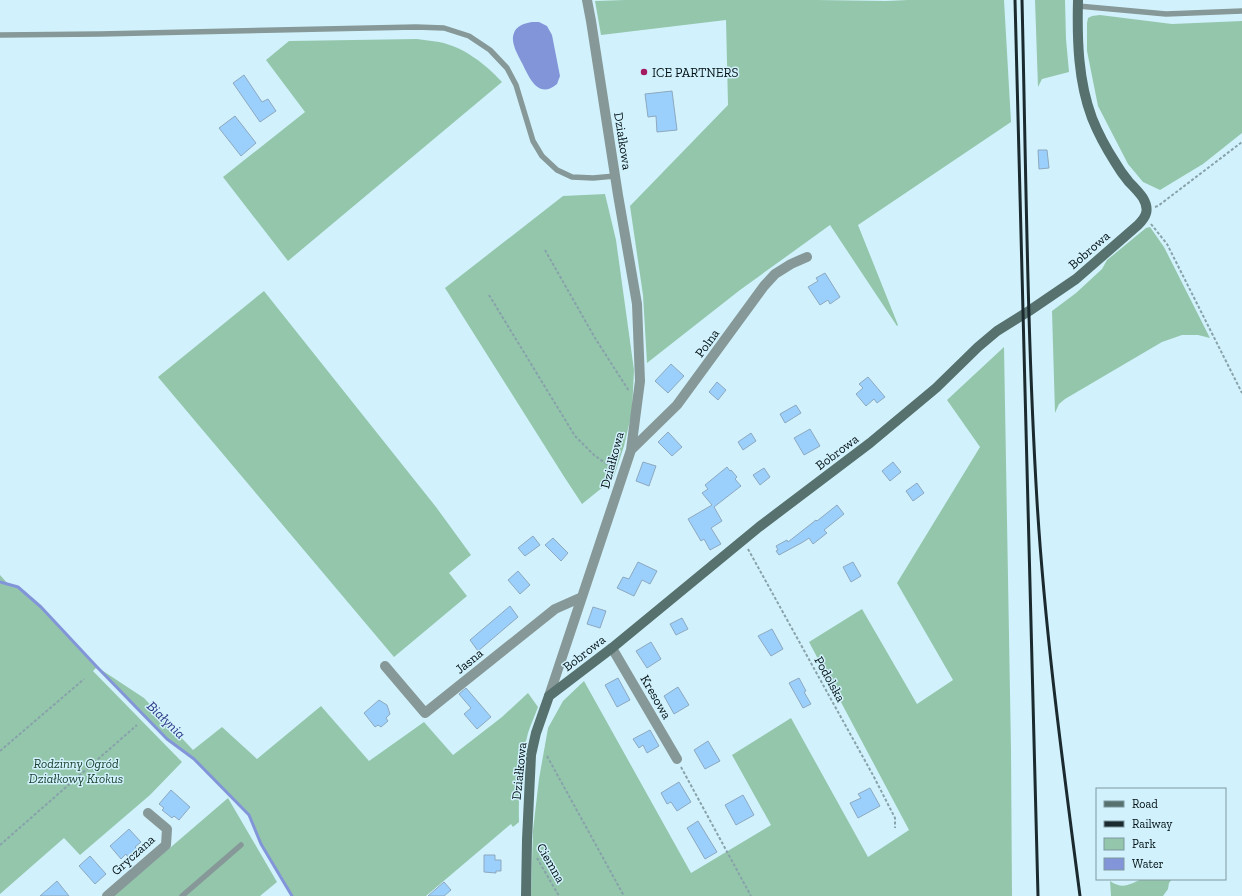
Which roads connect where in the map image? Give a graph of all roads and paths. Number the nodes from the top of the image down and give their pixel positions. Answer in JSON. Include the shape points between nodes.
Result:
{"nodes":[{"id":1,"x":587,"y":0,"type":"edge"},
{"id":2,"x":1078,"y":3,"type":"edge"},
{"id":3,"x":1242,"y":11,"type":"edge"},
{"id":4,"x":0,"y":35,"type":"edge"},
{"id":5,"x":1242,"y":142,"type":"edge"},
{"id":6,"x":615,"y":176,"type":"junction"},
{"id":7,"x":1146,"y":212,"type":"junction"},
{"id":8,"x":545,"y":250,"type":"dead end"},
{"id":9,"x":807,"y":257,"type":"dead end"},
{"id":10,"x":489,"y":295,"type":"dead end"},
{"id":11,"x":1242,"y":393,"type":"edge"},
{"id":12,"x":637,"y":404,"type":"junction"},
{"id":13,"x":631,"y":450,"type":"junction"},
{"id":14,"x":623,"y":475,"type":"junction"},
{"id":15,"x":743,"y":540,"type":"junction"},
{"id":16,"x":582,"y":597,"type":"junction"},
{"id":17,"x":612,"y":648,"type":"junction"},
{"id":18,"x":385,"y":666,"type":"dead end"},
{"id":19,"x":84,"y":679,"type":"dead end"},
{"id":20,"x":550,"y":696,"type":"junction"},
{"id":21,"x":137,"y":725,"type":"dead end"},
{"id":22,"x":0,"y":751,"type":"edge"},
{"id":23,"x":548,"y":756,"type":"dead end"},
{"id":24,"x":677,"y":759,"type":"joint"},
{"id":25,"x":148,"y":813,"type":"dead end"},
{"id":26,"x":895,"y":828,"type":"dead end"},
{"id":27,"x":527,"y":840,"type":"junction"},
{"id":28,"x":0,"y":845,"type":"edge"},
{"id":29,"x":241,"y":845,"type":"dead end"},
{"id":30,"x":107,"y":896,"type":"edge"},
{"id":31,"x":182,"y":896,"type":"edge"},
{"id":32,"x":526,"y":896,"type":"edge"},
{"id":33,"x":559,"y":896,"type":"edge"},
{"id":34,"x":624,"y":896,"type":"edge"},
{"id":35,"x":751,"y":896,"type":"edge"}],
"edges":[{"from":1,"to":6,"type":"street","name":"Działkowa"},
{"from":2,"to":3,"type":"lane","via":[[1166,14]]},
{"from":2,"to":7,"type":"street","via":[[1080,68],[1092,118],[1115,162],[1143,198]]},
{"from":4,"to":6,"type":"lane","via":[[444,28],[469,36],[490,50],[507,68],[516,85],[533,141],[542,156],[557,170],[572,177]]},
{"from":5,"to":7,"type":"path","via":[[1158,206]]},
{"from":6,"to":12,"type":"street","name":"Działkowa","via":[[637,304],[640,381]]},
{"from":7,"to":11,"type":"path","via":[[1167,244]]},
{"from":7,"to":15,"type":"street","name":"Bobrowa","via":[[1138,226],[1076,279],[997,331],[936,388],[870,443]]},
{"from":8,"to":12,"type":"path","via":[[594,338]]},
{"from":9,"to":13,"type":"street","name":"Polna","via":[[775,274],[764,286],[677,405]]},
{"from":10,"to":14,"type":"path","via":[[575,436],[594,455]]},
{"from":12,"to":13,"type":"street","name":"Działkowa"},
{"from":13,"to":14,"type":"street","name":"Działkowa"},
{"from":14,"to":16,"type":"street","name":"Działkowa"},
{"from":15,"to":17,"type":"street","name":"Bobrowa"},
{"from":15,"to":26,"type":"path","name":"Podolska","via":[[874,777],[895,818]]},
{"from":16,"to":18,"type":"street","name":"Jasna","via":[[555,609],[426,713]]},
{"from":16,"to":20,"type":"street","name":"Działkowa"},
{"from":17,"to":20,"type":"street","name":"Bobrowa"},
{"from":17,"to":24,"type":"street","name":"Kresowa"},
{"from":19,"to":22,"type":"path"},
{"from":20,"to":27,"type":"street","name":"Działkowa","via":[[531,755]]},
{"from":21,"to":28,"type":"path"},
{"from":23,"to":34,"type":"path"},
{"from":24,"to":35,"type":"path"},
{"from":25,"to":30,"type":"street","name":"Gryczana","via":[[167,829],[166,845]]},
{"from":27,"to":32,"type":"street","name":"Działkowa"},
{"from":27,"to":33,"type":"path","name":"Ciemna"},
{"from":29,"to":31,"type":"lane"}]}
